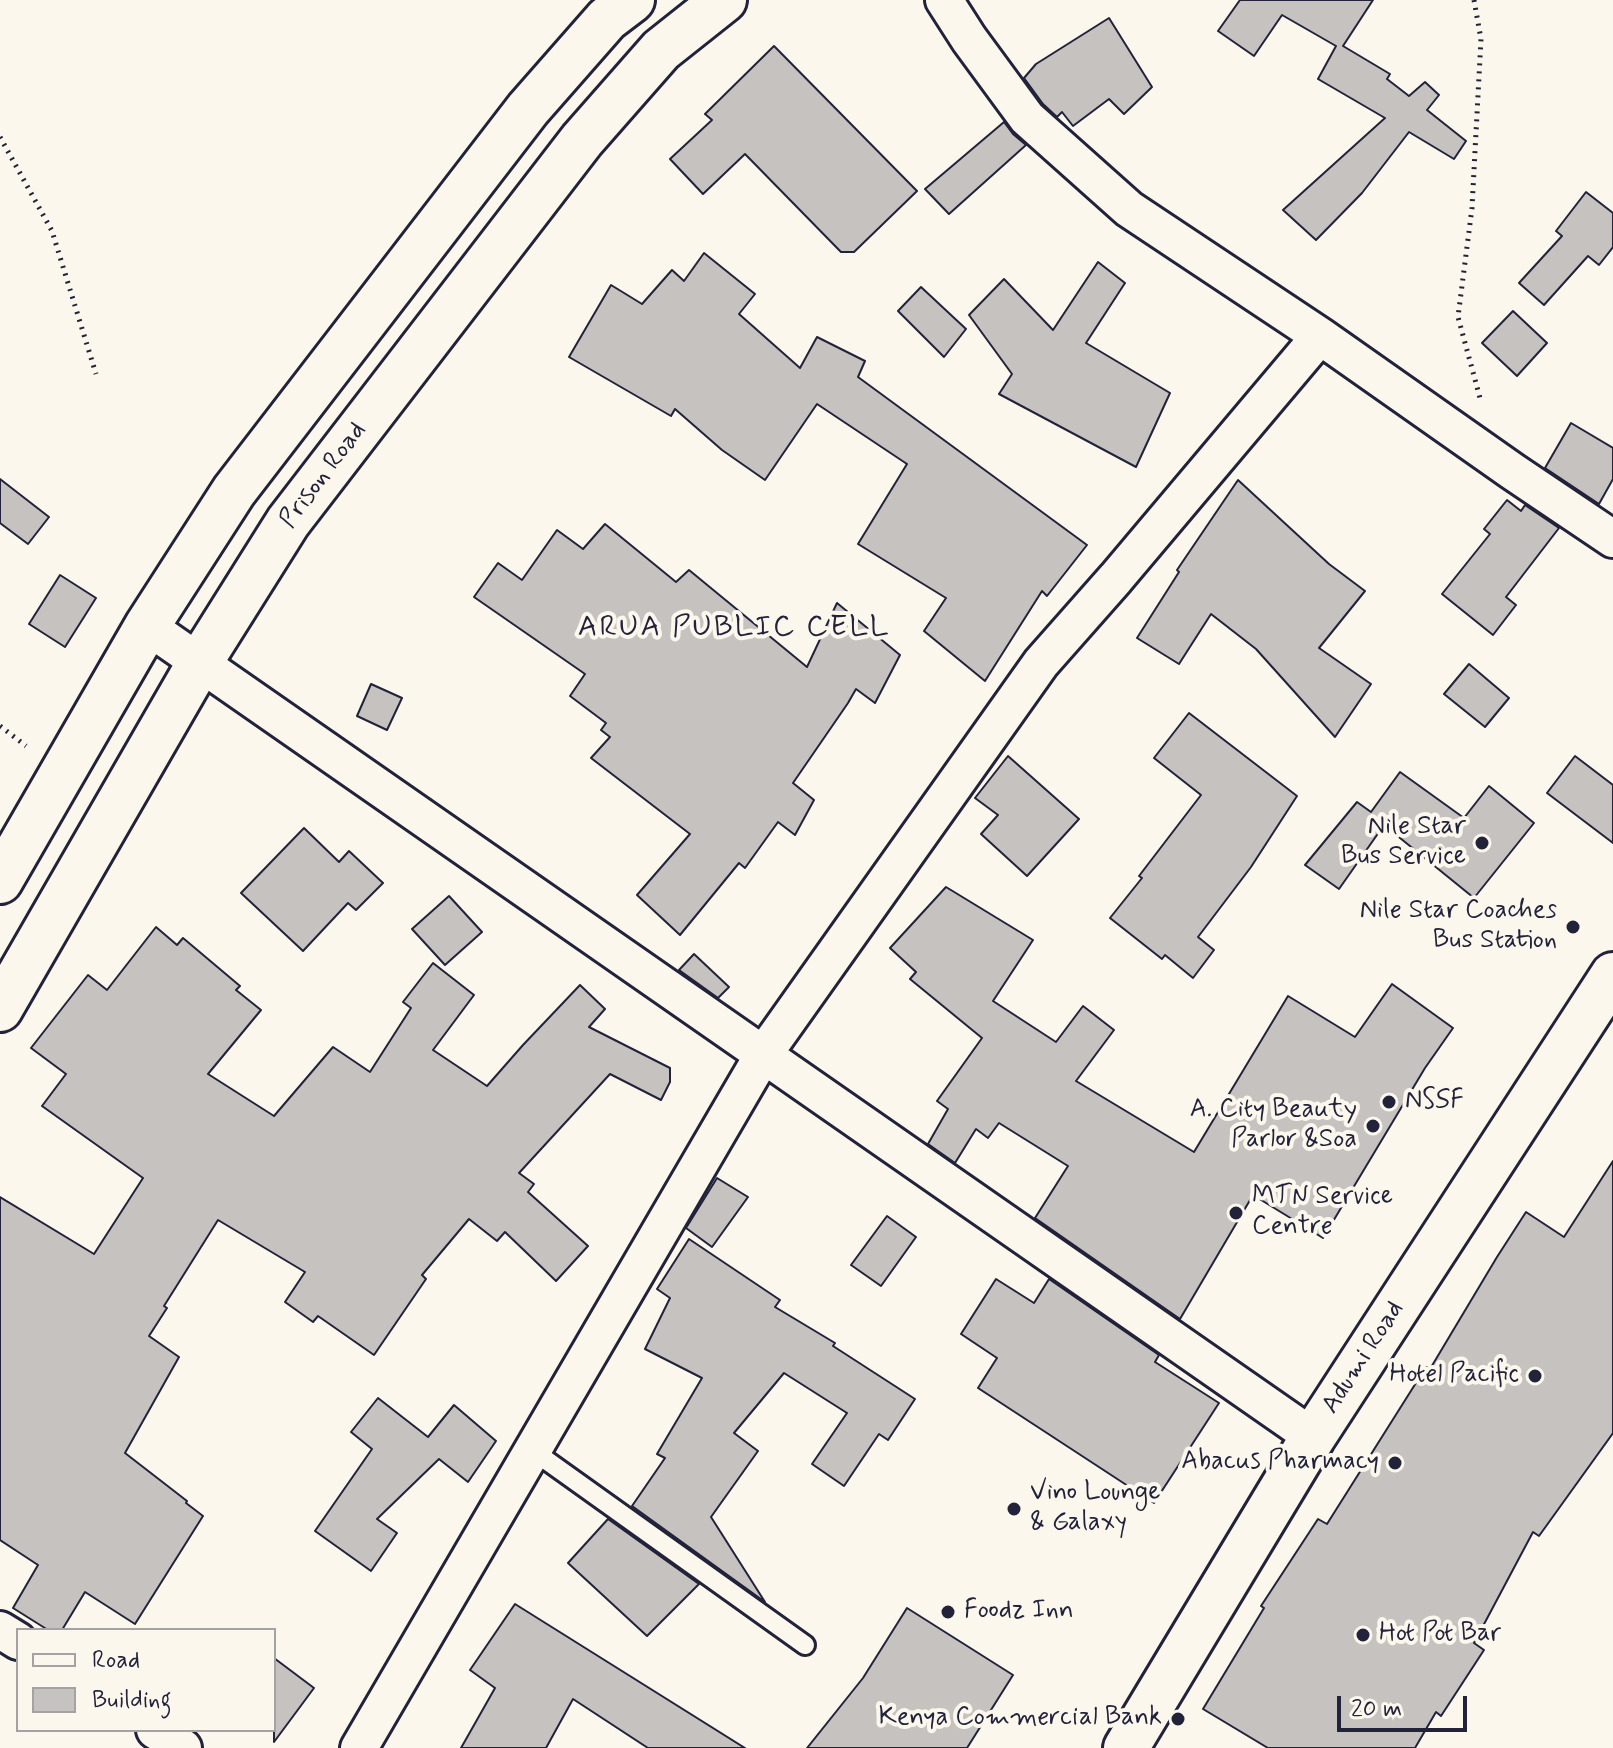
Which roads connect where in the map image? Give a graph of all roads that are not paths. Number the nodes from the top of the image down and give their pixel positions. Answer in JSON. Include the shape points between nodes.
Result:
{"nodes":[{"id":1,"x":632,"y":0,"type":"edge"},
{"id":2,"x":724,"y":0,"type":"edge"},
{"id":3,"x":944,"y":0,"type":"edge"},
{"id":4,"x":1320,"y":336,"type":"junction"},
{"id":5,"x":1613,"y":539,"type":"edge"},
{"id":6,"x":147,"y":626,"type":"junction"},
{"id":7,"x":200,"y":662,"type":"junction"},
{"id":8,"x":0,"y":881,"type":"edge"},
{"id":9,"x":1613,"y":975,"type":"edge"},
{"id":10,"x":0,"y":1009,"type":"edge"},
{"id":11,"x":763,"y":1055,"type":"junction"},
{"id":12,"x":1313,"y":1437,"type":"junction"},
{"id":13,"x":532,"y":1450,"type":"junction"},
{"id":14,"x":805,"y":1645,"type":"dead end"},
{"id":15,"x":158,"y":1732,"type":"edge"},
{"id":16,"x":183,"y":1748,"type":"edge"},
{"id":17,"x":359,"y":1748,"type":"edge"},
{"id":18,"x":1126,"y":1748,"type":"edge"}],
"edges":[{"from":1,"to":6,"type":"street","via":[[607,19],[518,121],[234,491]]},
{"from":2,"to":7,"type":"street","name":"Prison Road","via":[[661,50],[582,140],[288,522]]},
{"from":3,"to":4,"type":"street","via":[[1027,118],[1129,209]]},
{"from":4,"to":5,"type":"street"},
{"from":4,"to":11,"type":"street","via":[[1041,663]]},
{"from":6,"to":7,"type":"street"},
{"from":6,"to":8,"type":"street"},
{"from":7,"to":10,"type":"street","name":"Prison Road"},
{"from":7,"to":11,"type":"street"},
{"from":9,"to":12,"type":"street","name":"Adumi Road"},
{"from":11,"to":12,"type":"street"},
{"from":11,"to":13,"type":"street"},
{"from":12,"to":18,"type":"street","name":"Adumi Road"},
{"from":13,"to":14,"type":"lane"},
{"from":13,"to":17,"type":"street"},
{"from":15,"to":16,"type":"street"}]}
